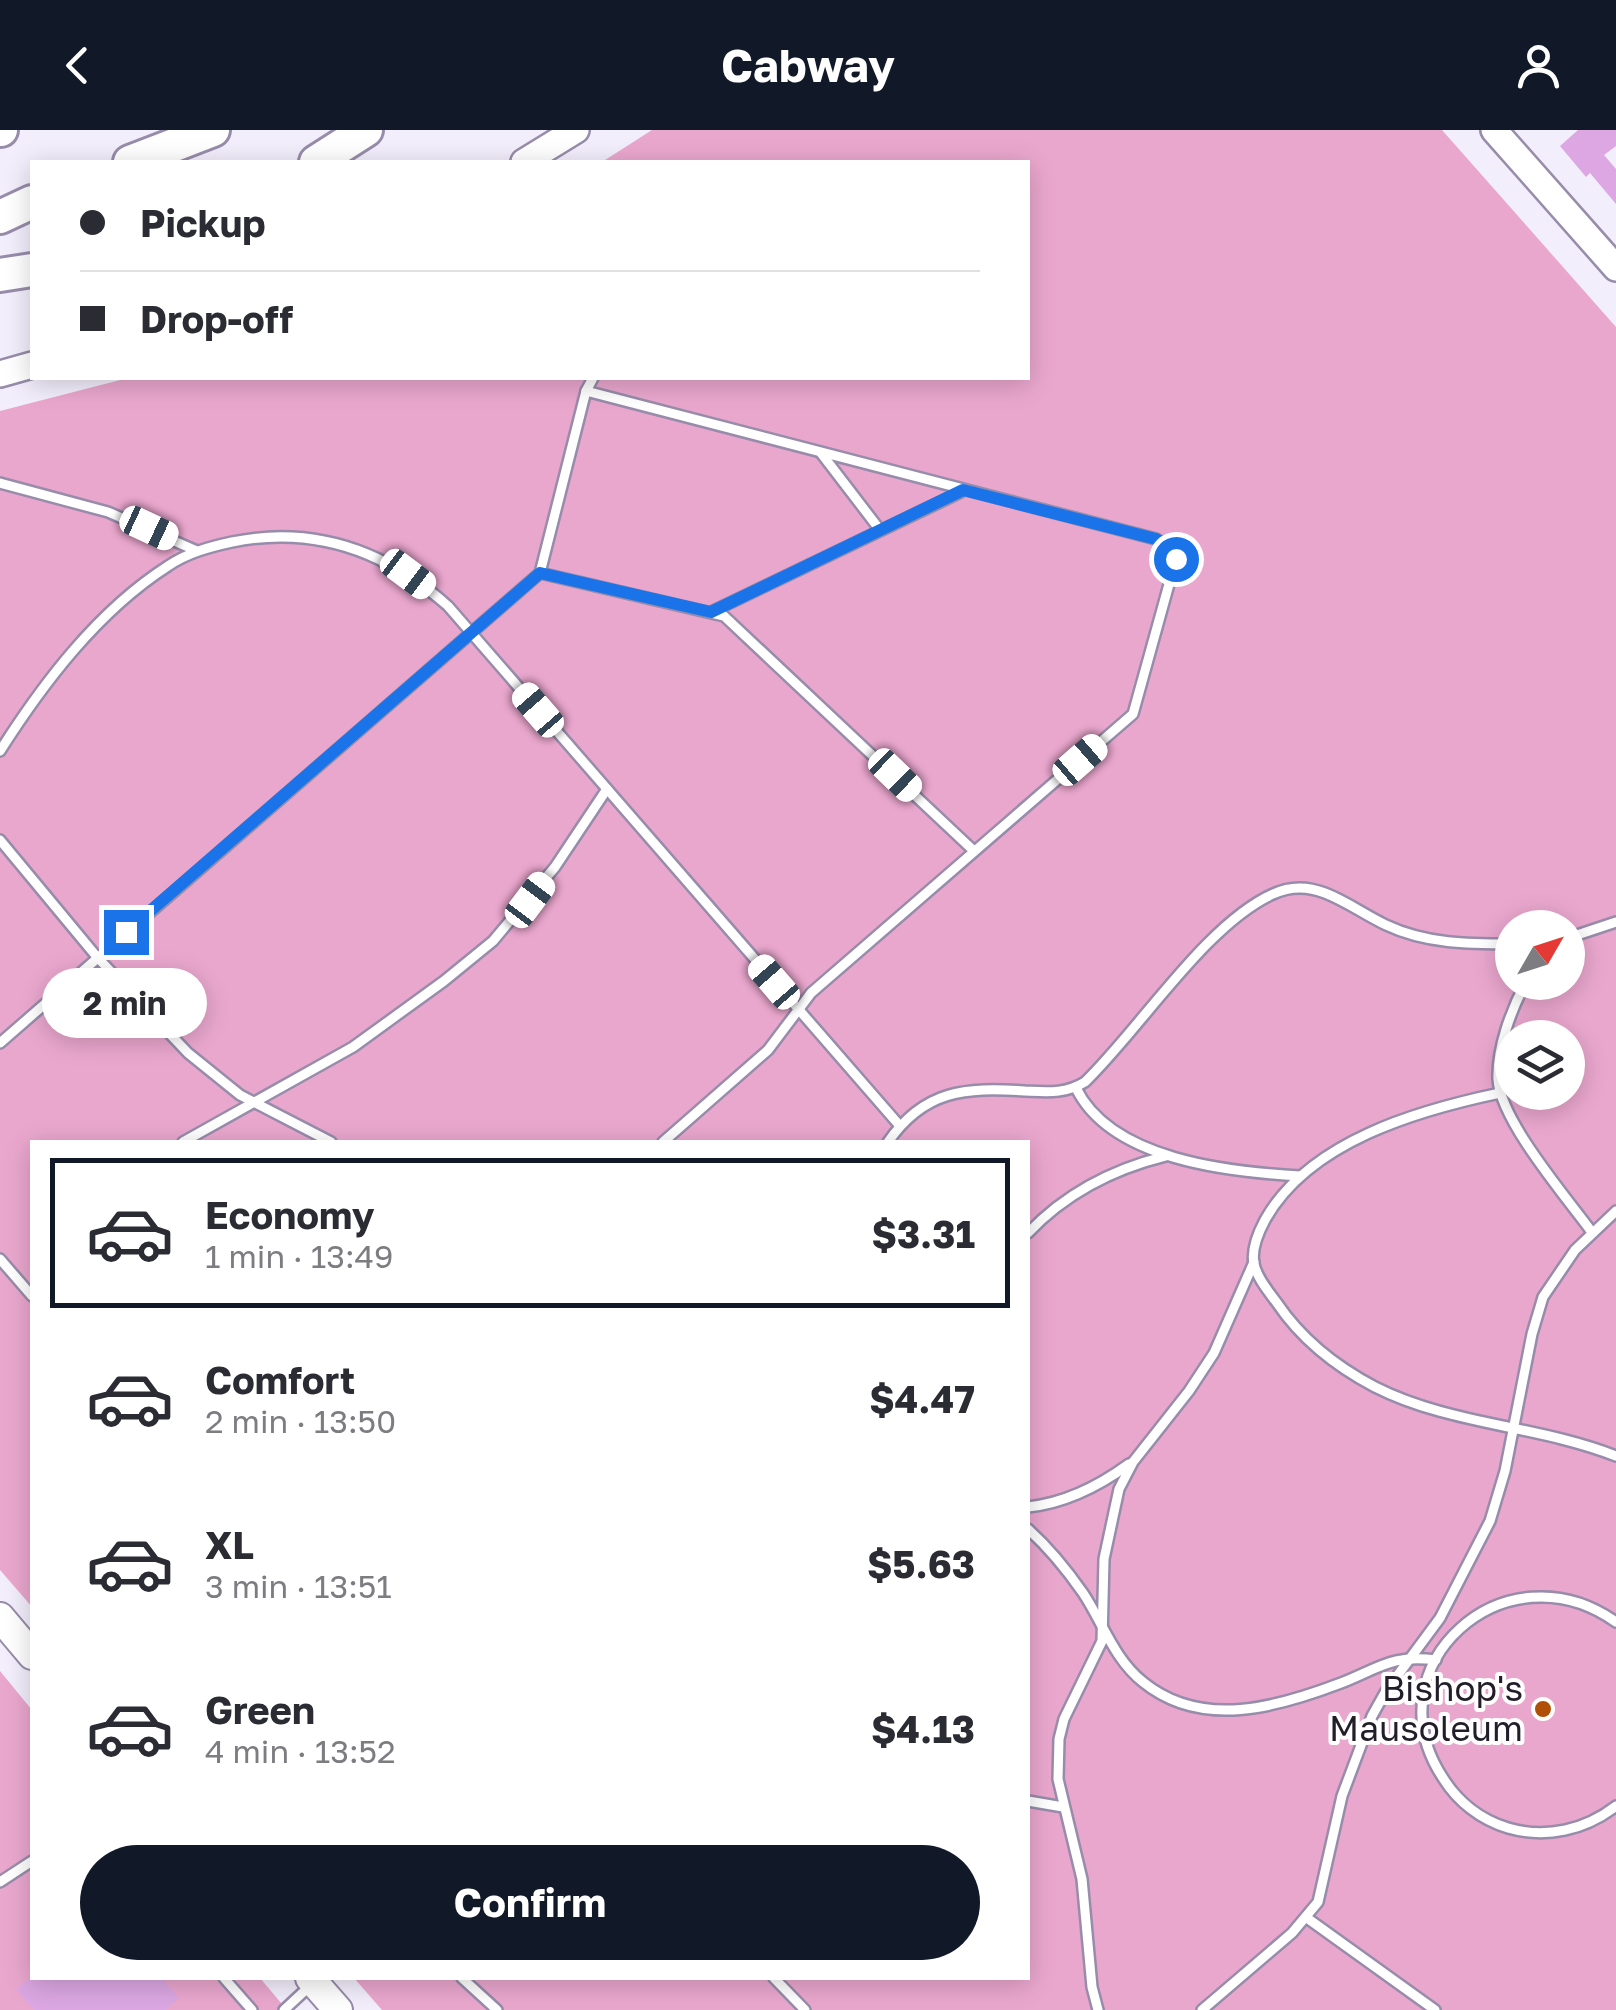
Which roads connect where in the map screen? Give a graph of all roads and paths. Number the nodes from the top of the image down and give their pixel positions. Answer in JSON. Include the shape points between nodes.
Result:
{"nodes":[{"id":1,"x":160,"y":130,"type":"edge"},
{"id":2,"x":213,"y":130,"type":"edge"},
{"id":3,"x":366,"y":130,"type":"edge"},
{"id":4,"x":576,"y":130,"type":"edge"},
{"id":5,"x":1494,"y":130,"type":"edge"},
{"id":6,"x":108,"y":160,"type":"edge"},
{"id":7,"x":135,"y":160,"type":"edge"},
{"id":8,"x":319,"y":160,"type":"edge"},
{"id":9,"x":527,"y":160,"type":"edge"},
{"id":10,"x":30,"y":203,"type":"edge"},
{"id":11,"x":0,"y":216,"type":"edge"},
{"id":12,"x":1616,"y":268,"type":"edge"},
{"id":13,"x":30,"y":270,"type":"edge"},
{"id":14,"x":0,"y":275,"type":"edge"},
{"id":15,"x":30,"y":366,"type":"edge"},
{"id":16,"x":0,"y":374,"type":"edge"},
{"id":17,"x":592,"y":380,"type":"edge"},
{"id":18,"x":586,"y":391,"type":"junction"},
{"id":19,"x":821,"y":453,"type":"junction"},
{"id":20,"x":0,"y":484,"type":"edge"},
{"id":21,"x":963,"y":490,"type":"junction"},
{"id":22,"x":880,"y":530,"type":"junction"},
{"id":23,"x":197,"y":550,"type":"junction"},
{"id":24,"x":540,"y":573,"type":"junction"},
{"id":25,"x":711,"y":612,"type":"junction"},
{"id":26,"x":470,"y":631,"type":"junction"},
{"id":27,"x":0,"y":751,"type":"edge"},
{"id":28,"x":607,"y":788,"type":"junction"},
{"id":29,"x":0,"y":840,"type":"edge"},
{"id":30,"x":974,"y":851,"type":"junction"},
{"id":31,"x":1616,"y":922,"type":"edge"},
{"id":32,"x":1585,"y":932,"type":"edge"},
{"id":33,"x":1495,"y":943,"type":"edge"},
{"id":34,"x":97,"y":957,"type":"junction"},
{"id":35,"x":798,"y":1009,"type":"junction"},
{"id":36,"x":0,"y":1042,"type":"edge"},
{"id":37,"x":1076,"y":1088,"type":"junction"},
{"id":38,"x":1495,"y":1094,"type":"edge"},
{"id":39,"x":255,"y":1102,"type":"junction"},
{"id":40,"x":1507,"y":1110,"type":"edge"},
{"id":41,"x":900,"y":1126,"type":"junction"},
{"id":42,"x":187,"y":1140,"type":"edge"},
{"id":43,"x":328,"y":1140,"type":"edge"},
{"id":44,"x":665,"y":1140,"type":"edge"},
{"id":45,"x":890,"y":1140,"type":"edge"},
{"id":46,"x":1169,"y":1155,"type":"junction"},
{"id":47,"x":1302,"y":1176,"type":"junction"},
{"id":48,"x":1616,"y":1211,"type":"edge"},
{"id":49,"x":1030,"y":1230,"type":"edge"},
{"id":50,"x":1591,"y":1232,"type":"junction"},
{"id":51,"x":0,"y":1259,"type":"edge"},
{"id":52,"x":1254,"y":1262,"type":"junction"},
{"id":53,"x":30,"y":1289,"type":"edge"},
{"id":54,"x":1515,"y":1427,"type":"junction"},
{"id":55,"x":1616,"y":1456,"type":"edge"},
{"id":56,"x":1133,"y":1462,"type":"junction"},
{"id":57,"x":1030,"y":1507,"type":"edge"},
{"id":58,"x":1030,"y":1531,"type":"edge"},
{"id":59,"x":0,"y":1617,"type":"edge"},
{"id":60,"x":1616,"y":1622,"type":"edge"},
{"id":61,"x":1104,"y":1631,"type":"junction"},
{"id":62,"x":30,"y":1653,"type":"edge"},
{"id":63,"x":1411,"y":1656,"type":"junction"},
{"id":64,"x":1436,"y":1660,"type":"junction"},
{"id":65,"x":1030,"y":1801,"type":"edge"},
{"id":66,"x":1616,"y":1806,"type":"edge"},
{"id":67,"x":1063,"y":1807,"type":"junction"},
{"id":68,"x":30,"y":1861,"type":"edge"},
{"id":69,"x":0,"y":1882,"type":"edge"},
{"id":70,"x":1307,"y":1918,"type":"junction"},
{"id":71,"x":226,"y":1980,"type":"edge"},
{"id":72,"x":312,"y":1980,"type":"edge"},
{"id":73,"x":464,"y":1980,"type":"edge"},
{"id":74,"x":776,"y":1980,"type":"edge"},
{"id":75,"x":252,"y":2010,"type":"edge"},
{"id":76,"x":284,"y":2010,"type":"edge"},
{"id":77,"x":338,"y":2010,"type":"edge"},
{"id":78,"x":497,"y":2010,"type":"edge"},
{"id":79,"x":806,"y":2010,"type":"edge"},
{"id":80,"x":1098,"y":2010,"type":"edge"},
{"id":81,"x":1202,"y":2010,"type":"edge"},
{"id":82,"x":1435,"y":2010,"type":"edge"}],
"edges":[{"from":1,"to":6,"type":"highway"},
{"from":2,"to":7,"type":"highway"},
{"from":3,"to":8,"type":"highway"},
{"from":4,"to":9,"type":"main road"},
{"from":5,"to":12,"type":"main road"},
{"from":10,"to":11,"type":"highway"},
{"from":13,"to":14,"type":"highway"},
{"from":15,"to":16,"type":"main road"},
{"from":17,"to":18,"type":"lane"},
{"from":18,"to":19,"type":"lane"},
{"from":18,"to":24,"type":"lane"},
{"from":19,"to":21,"type":"lane"},
{"from":19,"to":22,"type":"lane"},
{"from":20,"to":23,"type":"lane","via":[[108,512]]},
{"from":21,"to":22,"type":"lane"},
{"from":21,"to":30,"type":"lane","via":[[1156,539],[1176,559],[1133,714]]},
{"from":22,"to":25,"type":"lane"},
{"from":23,"to":26,"type":"lane","via":[[275,536],[330,540],[408,574]]},
{"from":23,"to":27,"type":"lane","via":[[92,631]]},
{"from":24,"to":25,"type":"lane"},
{"from":24,"to":26,"type":"lane"},
{"from":25,"to":30,"type":"lane","via":[[736,624]]},
{"from":26,"to":28,"type":"lane"},
{"from":26,"to":34,"type":"lane"},
{"from":28,"to":35,"type":"lane"},
{"from":28,"to":39,"type":"lane","via":[[555,867],[493,941],[353,1047]]},
{"from":29,"to":34,"type":"lane"},
{"from":30,"to":35,"type":"lane"},
{"from":31,"to":32,"type":"lane"},
{"from":33,"to":37,"type":"lane","via":[[1431,940],[1323,892],[1284,890],[1232,921]]},
{"from":34,"to":36,"type":"lane"},
{"from":34,"to":39,"type":"lane","via":[[188,1053]]},
{"from":35,"to":41,"type":"lane"},
{"from":35,"to":44,"type":"lane","via":[[768,1050]]},
{"from":37,"to":41,"type":"lane","via":[[952,1094],[923,1104]]},
{"from":37,"to":46,"type":"lane","via":[[1114,1131]]},
{"from":38,"to":47,"type":"lane","via":[[1400,1120]]},
{"from":39,"to":42,"type":"lane"},
{"from":39,"to":43,"type":"lane"},
{"from":40,"to":50,"type":"lane"},
{"from":41,"to":45,"type":"lane"},
{"from":46,"to":47,"type":"lane"},
{"from":46,"to":49,"type":"lane","via":[[1084,1187]]},
{"from":47,"to":52,"type":"lane","via":[[1270,1212]]},
{"from":48,"to":50,"type":"lane"},
{"from":50,"to":54,"type":"lane","via":[[1543,1297]]},
{"from":51,"to":53,"type":"lane"},
{"from":52,"to":54,"type":"lane","via":[[1297,1330],[1351,1373],[1431,1410]]},
{"from":52,"to":56,"type":"lane","via":[[1203,1372]]},
{"from":54,"to":55,"type":"lane"},
{"from":54,"to":63,"type":"lane","via":[[1478,1546],[1440,1618]]},
{"from":56,"to":57,"type":"lane","via":[[1086,1490]]},
{"from":56,"to":61,"type":"lane","via":[[1108,1534]]},
{"from":58,"to":61,"type":"lane","via":[[1069,1574]]},
{"from":59,"to":62,"type":"main road"},
{"from":60,"to":64,"type":"lane","via":[[1568,1599],[1521,1597],[1476,1614]]},
{"from":61,"to":63,"type":"lane","via":[[1148,1686],[1215,1710],[1284,1702]]},
{"from":61,"to":67,"type":"lane","via":[[1059,1739]]},
{"from":63,"to":64,"type":"lane"},
{"from":63,"to":70,"type":"lane","via":[[1356,1755],[1322,1890]]},
{"from":64,"to":66,"type":"lane","via":[[1423,1707],[1426,1742],[1460,1800],[1491,1821],[1538,1832],[1585,1825]]},
{"from":65,"to":67,"type":"lane"},
{"from":67,"to":80,"type":"lane","via":[[1082,1879]]},
{"from":68,"to":69,"type":"lane"},
{"from":70,"to":81,"type":"lane"},
{"from":70,"to":82,"type":"lane"},
{"from":71,"to":75,"type":"lane"},
{"from":72,"to":76,"type":"lane"},
{"from":72,"to":77,"type":"main road"},
{"from":73,"to":78,"type":"lane"},
{"from":74,"to":79,"type":"lane"}]}
